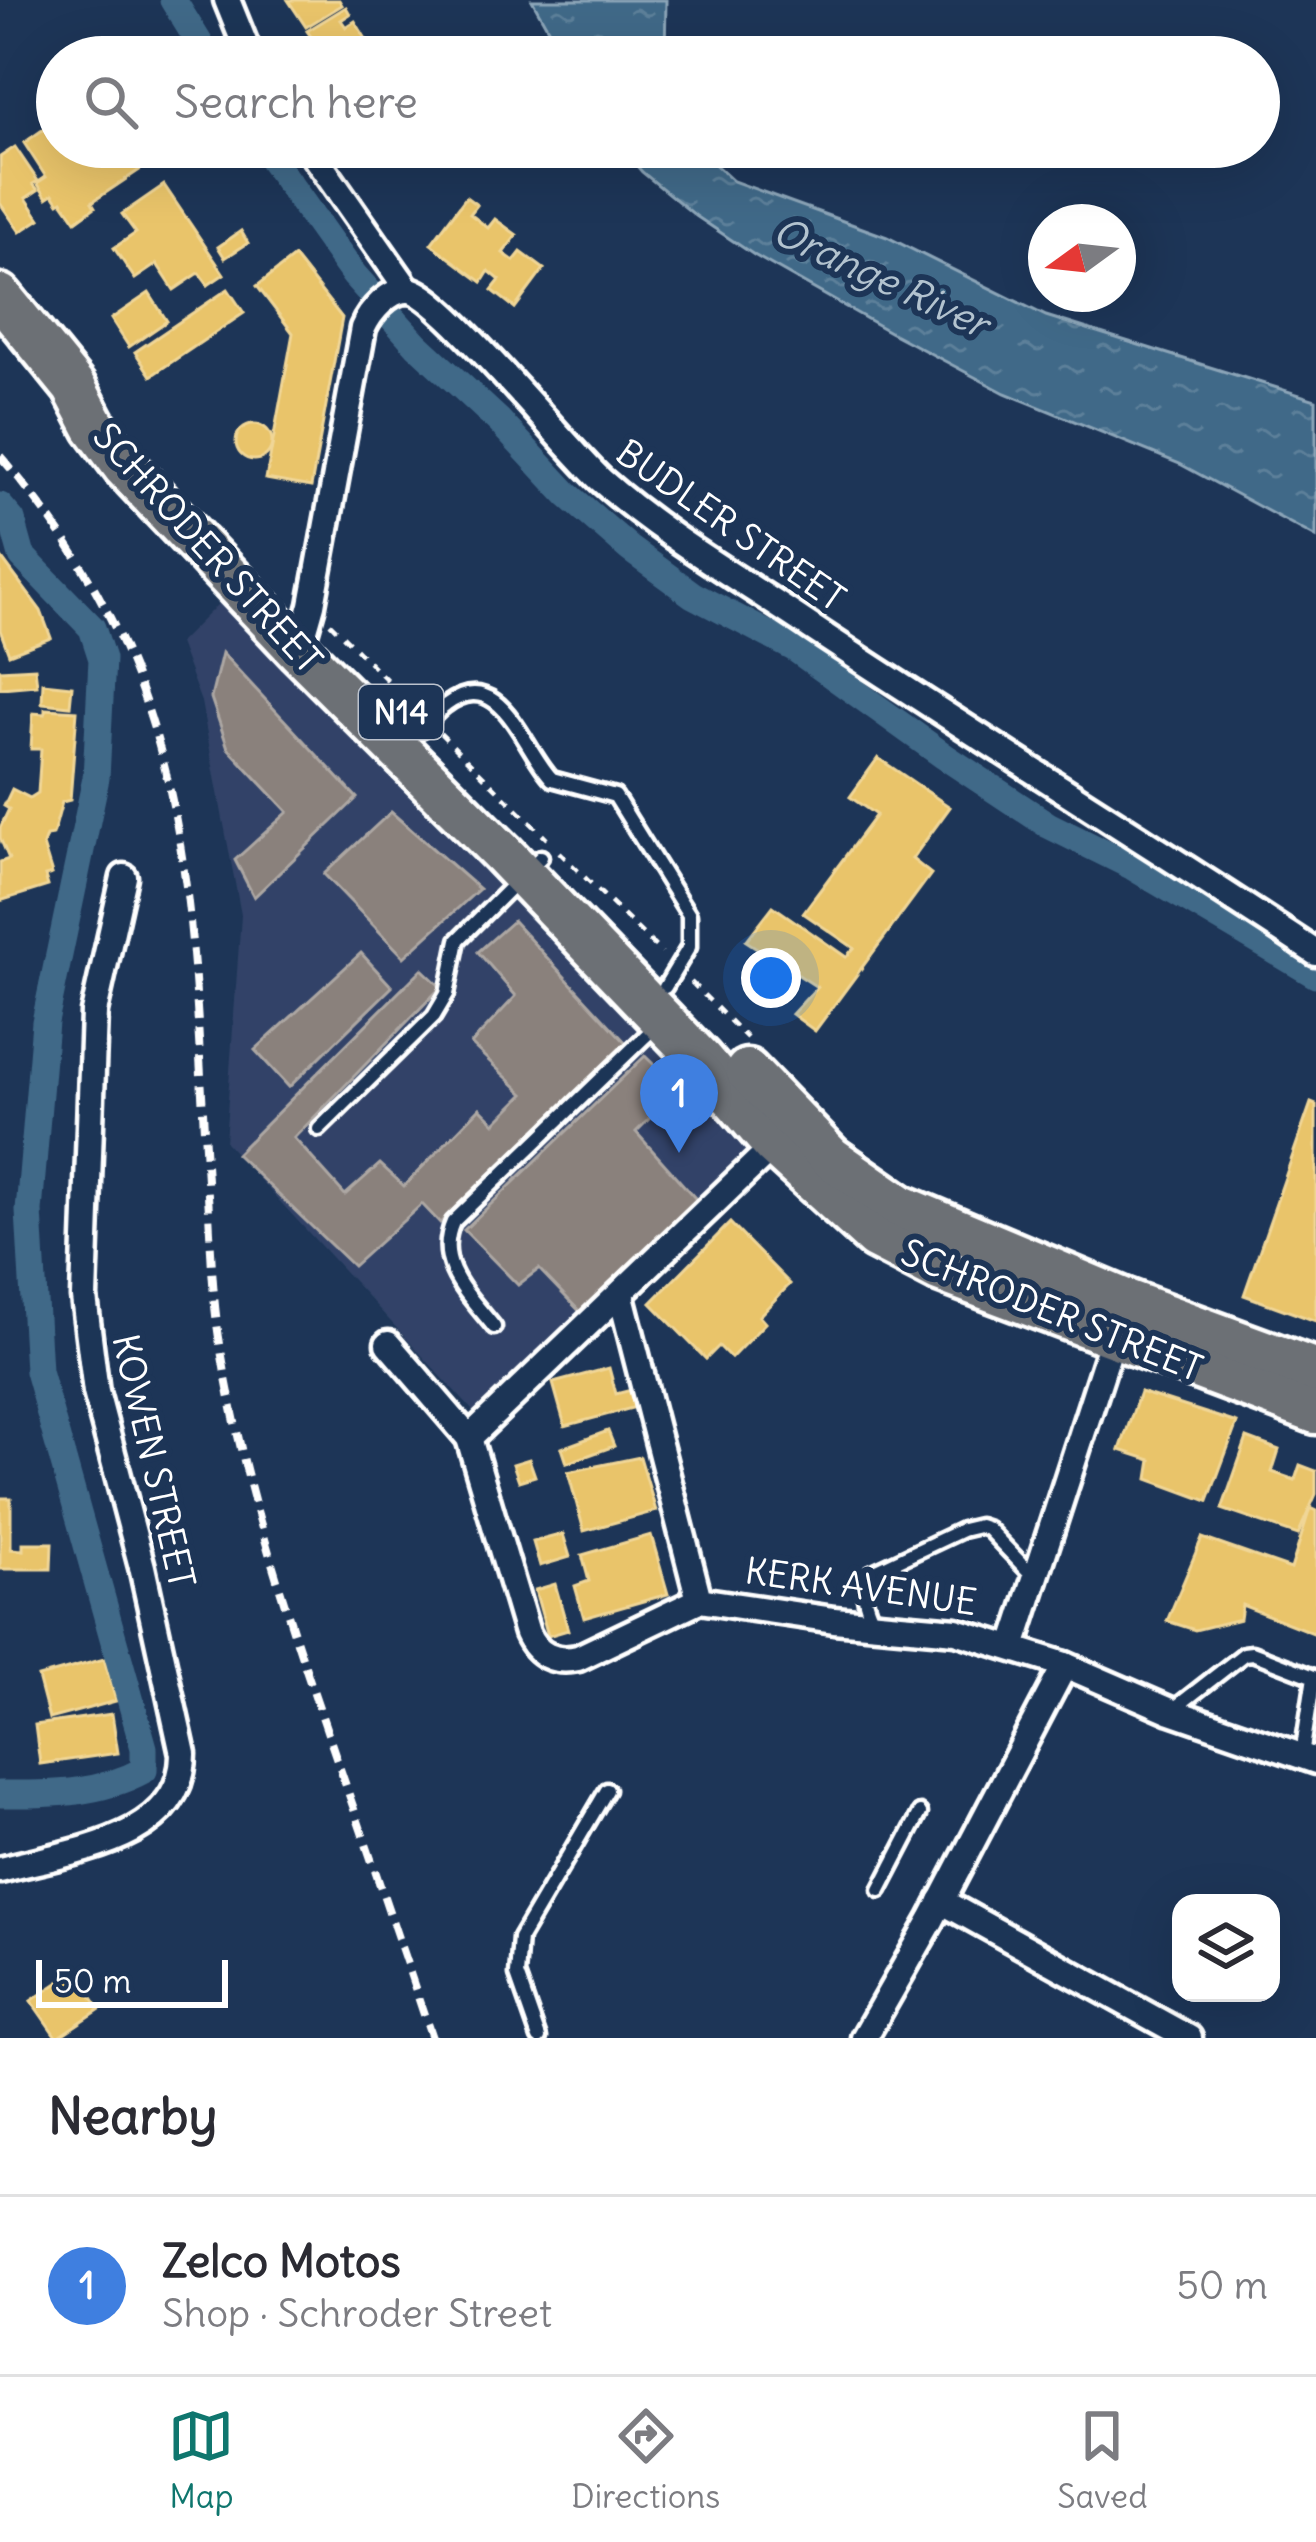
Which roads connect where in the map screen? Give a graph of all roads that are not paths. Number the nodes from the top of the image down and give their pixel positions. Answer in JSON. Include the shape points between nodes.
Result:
{"nodes":[{"id":1,"x":227,"y":0,"type":"edge"},
{"id":2,"x":242,"y":36,"type":"edge"},
{"id":3,"x":321,"y":168,"type":"edge"},
{"id":4,"x":397,"y":294,"type":"junction"},
{"id":5,"x":0,"y":296,"type":"edge"},
{"id":6,"x":307,"y":625,"type":"junction"},
{"id":7,"x":424,"y":727,"type":"junction"},
{"id":8,"x":532,"y":866,"type":"junction"},
{"id":9,"x":124,"y":877,"type":"dead end"},
{"id":10,"x":1316,"y":953,"type":"edge"},
{"id":11,"x":668,"y":992,"type":"junction"},
{"id":12,"x":319,"y":1129,"type":"dead end"},
{"id":13,"x":785,"y":1135,"type":"junction"},
{"id":14,"x":621,"y":1296,"type":"junction"},
{"id":15,"x":1120,"y":1318,"type":"junction"},
{"id":16,"x":494,"y":1327,"type":"dead end"},
{"id":17,"x":388,"y":1343,"type":"dead end"},
{"id":18,"x":1316,"y":1372,"type":"edge"},
{"id":19,"x":1316,"y":1412,"type":"edge"},
{"id":20,"x":469,"y":1438,"type":"junction"},
{"id":21,"x":1035,"y":1578,"type":"junction"},
{"id":22,"x":699,"y":1600,"type":"junction"},
{"id":23,"x":874,"y":1623,"type":"junction"},
{"id":24,"x":1013,"y":1646,"type":"junction"},
{"id":25,"x":1065,"y":1665,"type":"junction"},
{"id":26,"x":1171,"y":1711,"type":"junction"},
{"id":27,"x":1309,"y":1759,"type":"edge"},
{"id":28,"x":607,"y":1790,"type":"dead end"},
{"id":29,"x":920,"y":1814,"type":"dead end"},
{"id":30,"x":0,"y":1870,"type":"edge"},
{"id":31,"x":880,"y":1890,"type":"dead end"},
{"id":32,"x":941,"y":1901,"type":"junction"},
{"id":33,"x":539,"y":2038,"type":"edge"},
{"id":34,"x":864,"y":2038,"type":"edge"},
{"id":35,"x":1189,"y":2038,"type":"edge"}],
"edges":[{"from":1,"to":2,"type":"street"},
{"from":3,"to":4,"type":"street","name":"BUDLER STREET"},
{"from":4,"to":6,"type":"street","via":[[367,319],[358,346]]},
{"from":4,"to":10,"type":"street","name":"BUDLER STREET","via":[[425,298],[460,329],[631,506]]},
{"from":5,"to":6,"type":"highway","name":"SCHRODER STREET","number":"N14","via":[[74,387],[112,410]]},
{"from":6,"to":7,"type":"highway","name":"SCHRODER STREET","number":"N14"},
{"from":6,"to":8,"type":"highway","name":"SCHRODER STREET","number":"N14"},
{"from":7,"to":8,"type":"highway","name":"SCHRODER STREET","number":"N14"},
{"from":7,"to":11,"type":"lane","via":[[451,701],[487,693],[552,779],[615,796],[689,915],[689,947]]},
{"from":8,"to":11,"type":"highway","name":"SCHRODER STREET","number":"N14"},
{"from":8,"to":12,"type":"lane","via":[[458,940],[434,1016]]},
{"from":9,"to":30,"type":"street","name":"KOWEN STREET","via":[[94,1012],[85,1316],[183,1770],[164,1808],[142,1826]]},
{"from":11,"to":13,"type":"highway","name":"SCHRODER STREET","number":"N14"},
{"from":11,"to":16,"type":"lane","via":[[453,1222],[450,1268]]},
{"from":13,"to":14,"type":"street"},
{"from":13,"to":15,"type":"highway","name":"SCHRODER STREET","number":"N14","via":[[882,1196]]},
{"from":14,"to":20,"type":"street"},
{"from":14,"to":22,"type":"street","name":"KERK AVENUE"},
{"from":15,"to":18,"type":"highway","name":"SCHRODER STREET","number":"N14"},
{"from":15,"to":19,"type":"highway","name":"SCHRODER STREET","number":"N14"},
{"from":15,"to":21,"type":"street"},
{"from":17,"to":20,"type":"street","name":"KERK AVENUE"},
{"from":20,"to":22,"type":"street","name":"KERK AVENUE","via":[[538,1651],[578,1658]]},
{"from":21,"to":23,"type":"lane","via":[[988,1529],[970,1527],[872,1574],[864,1586]]},
{"from":21,"to":24,"type":"street"},
{"from":22,"to":23,"type":"street","name":"KERK AVENUE"},
{"from":23,"to":24,"type":"street","name":"KERK AVENUE"},
{"from":24,"to":25,"type":"street","name":"KERK AVENUE"},
{"from":25,"to":26,"type":"street","name":"KERK AVENUE"},
{"from":25,"to":32,"type":"street"},
{"from":26,"to":27,"type":"street","name":"KERK AVENUE"},
{"from":26,"to":27,"type":"lane","via":[[1252,1653],[1314,1677]]},
{"from":28,"to":33,"type":"lane","via":[[520,1938],[517,1975]]},
{"from":29,"to":31,"type":"lane"},
{"from":32,"to":34,"type":"street"},
{"from":32,"to":35,"type":"street"}]}
